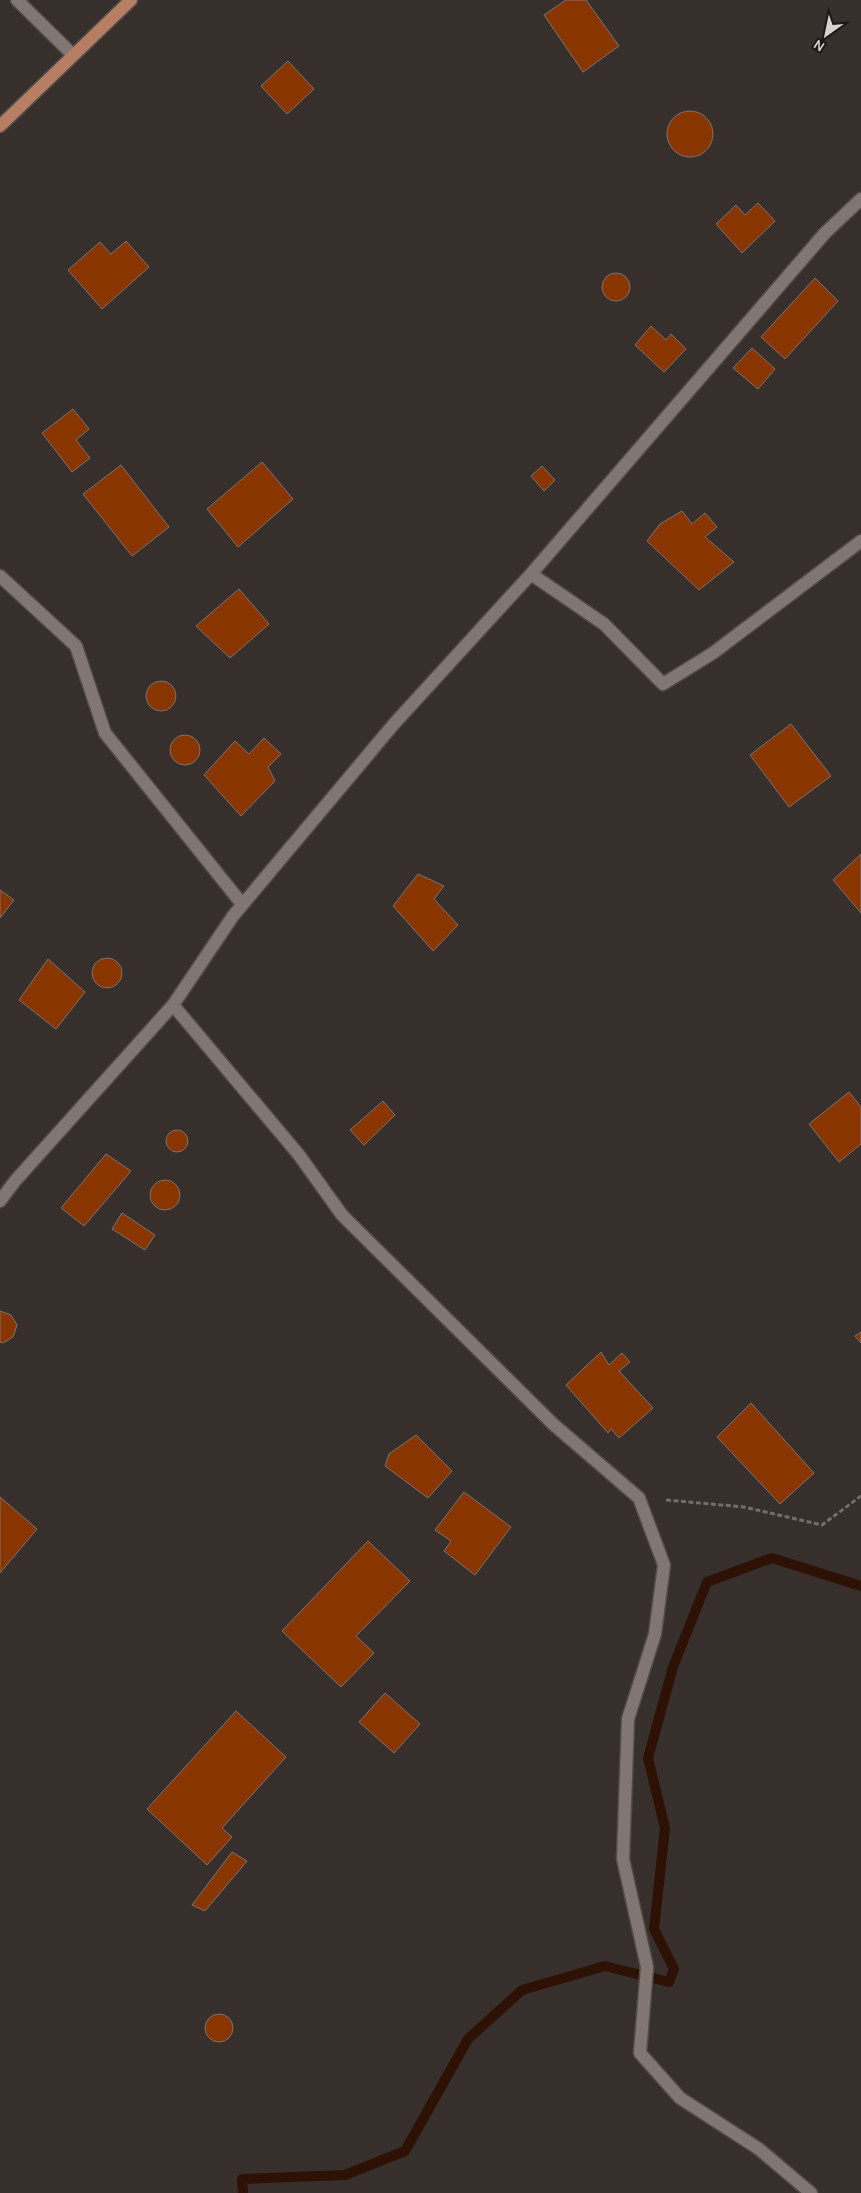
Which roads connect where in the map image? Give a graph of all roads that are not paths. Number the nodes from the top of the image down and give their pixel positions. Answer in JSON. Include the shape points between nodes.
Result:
{"nodes":[{"id":1,"x":17,"y":0,"type":"edge"},
{"id":2,"x":131,"y":0,"type":"edge"},
{"id":3,"x":73,"y":56,"type":"junction"},
{"id":4,"x":0,"y":126,"type":"edge"},
{"id":5,"x":861,"y":199,"type":"edge"},
{"id":6,"x":861,"y":541,"type":"edge"},
{"id":7,"x":531,"y":574,"type":"junction"},
{"id":8,"x":0,"y":576,"type":"edge"},
{"id":9,"x":242,"y":904,"type":"junction"},
{"id":10,"x":172,"y":1005,"type":"junction"},
{"id":11,"x":0,"y":1201,"type":"edge"},
{"id":12,"x":811,"y":2193,"type":"edge"}],
"edges":[{"from":1,"to":3,"type":"street"},
{"from":2,"to":3,"type":"main road"},
{"from":3,"to":4,"type":"main road"},
{"from":5,"to":7,"type":"street","via":[[825,233]]},
{"from":6,"to":7,"type":"street","via":[[713,653],[662,684],[604,624]]},
{"from":7,"to":9,"type":"street","via":[[393,725]]},
{"from":8,"to":9,"type":"street","via":[[76,646],[105,733]]},
{"from":9,"to":10,"type":"street"},
{"from":10,"to":11,"type":"street"},
{"from":10,"to":12,"type":"street","via":[[299,1155],[342,1215],[552,1424],[639,1498],[664,1565],[655,1634],[628,1719],[623,1859],[647,1967],[640,2053],[680,2098],[759,2149]]}]}
